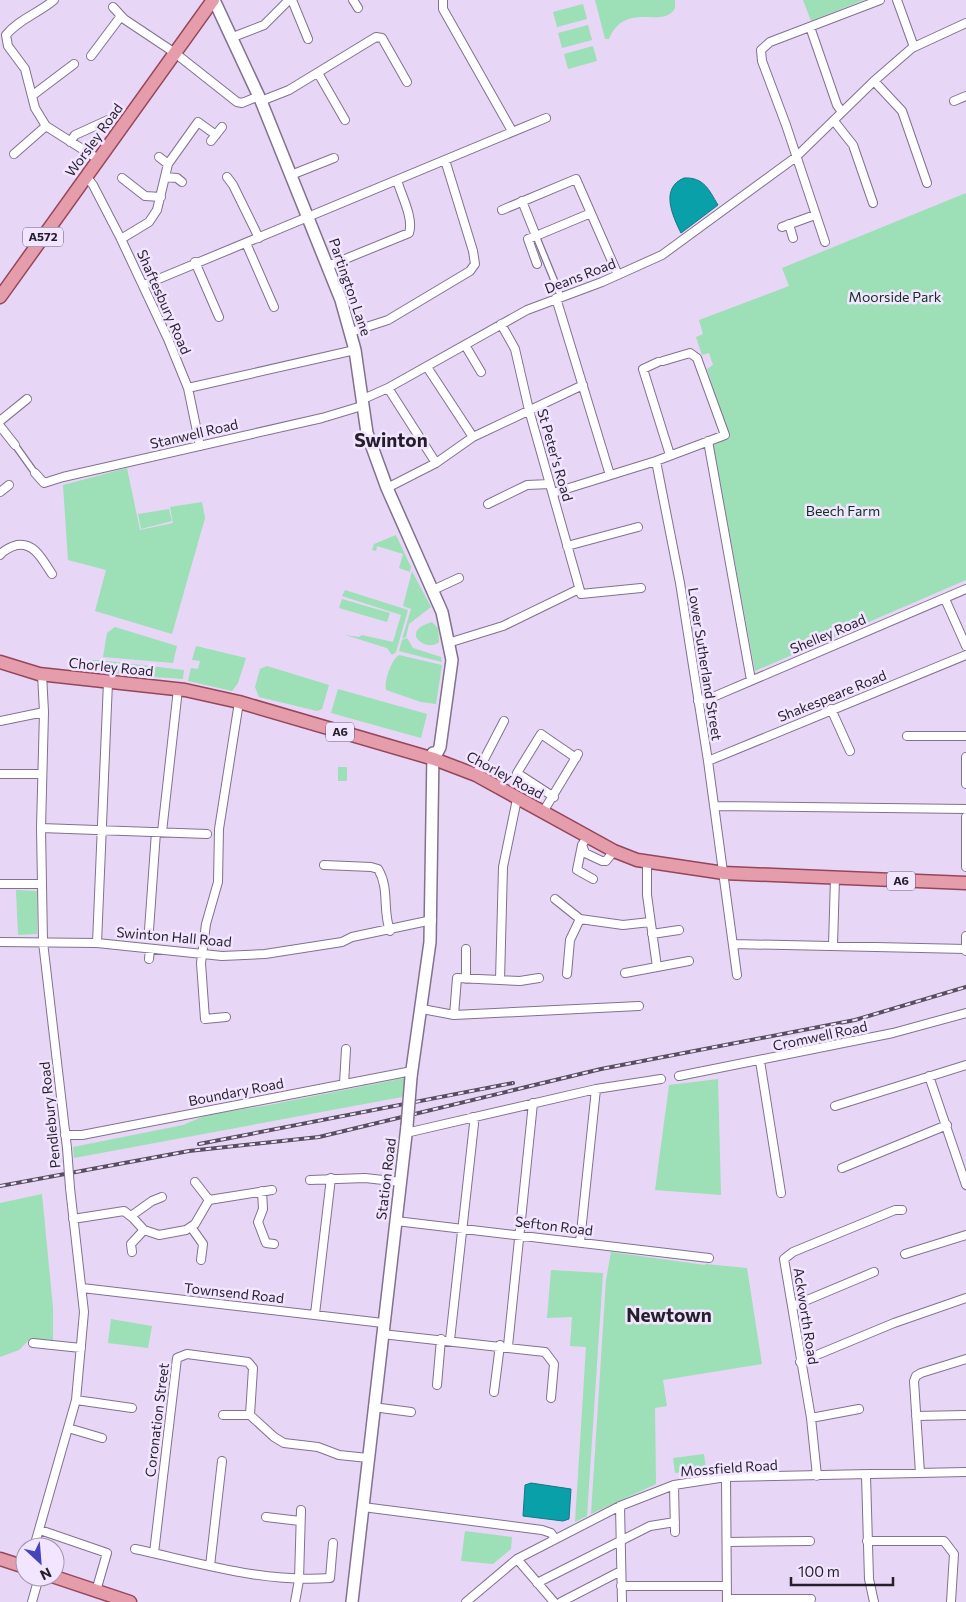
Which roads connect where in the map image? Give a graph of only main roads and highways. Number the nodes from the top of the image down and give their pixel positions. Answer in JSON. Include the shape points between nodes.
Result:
{"nodes":[{"id":1,"x":214,"y":0,"type":"edge"},
{"id":2,"x":0,"y":297,"type":"edge"},
{"id":3,"x":0,"y":662,"type":"edge"},
{"id":4,"x":434,"y":759,"type":"junction"},
{"id":5,"x":966,"y":883,"type":"edge"},
{"id":6,"x":0,"y":1560,"type":"edge"},
{"id":7,"x":15,"y":1564,"type":"edge"},
{"id":8,"x":65,"y":1580,"type":"edge"},
{"id":9,"x":130,"y":1602,"type":"edge"},
{"id":10,"x":352,"y":1602,"type":"edge"}],
"edges":[{"from":1,"to":2,"type":"main road","name":"Worsley Road","number":"A572"},
{"from":1,"to":4,"type":"main road","name":"Partington Lane","via":[[260,98],[328,266],[351,332],[367,433],[444,620],[452,673],[440,747]]},
{"from":3,"to":4,"type":"main road","name":"Chorley Road","number":"A6","via":[[42,674],[178,689],[238,702]]},
{"from":4,"to":5,"type":"main road","name":"Chorley Road","number":"A6","via":[[476,775],[543,812],[584,841],[647,862],[724,873]]},
{"from":4,"to":10,"type":"main road","name":"Station Road","bridge":true,"via":[[430,873],[432,920]]},
{"from":6,"to":7,"type":"main road"},
{"from":8,"to":9,"type":"main road"}]}
